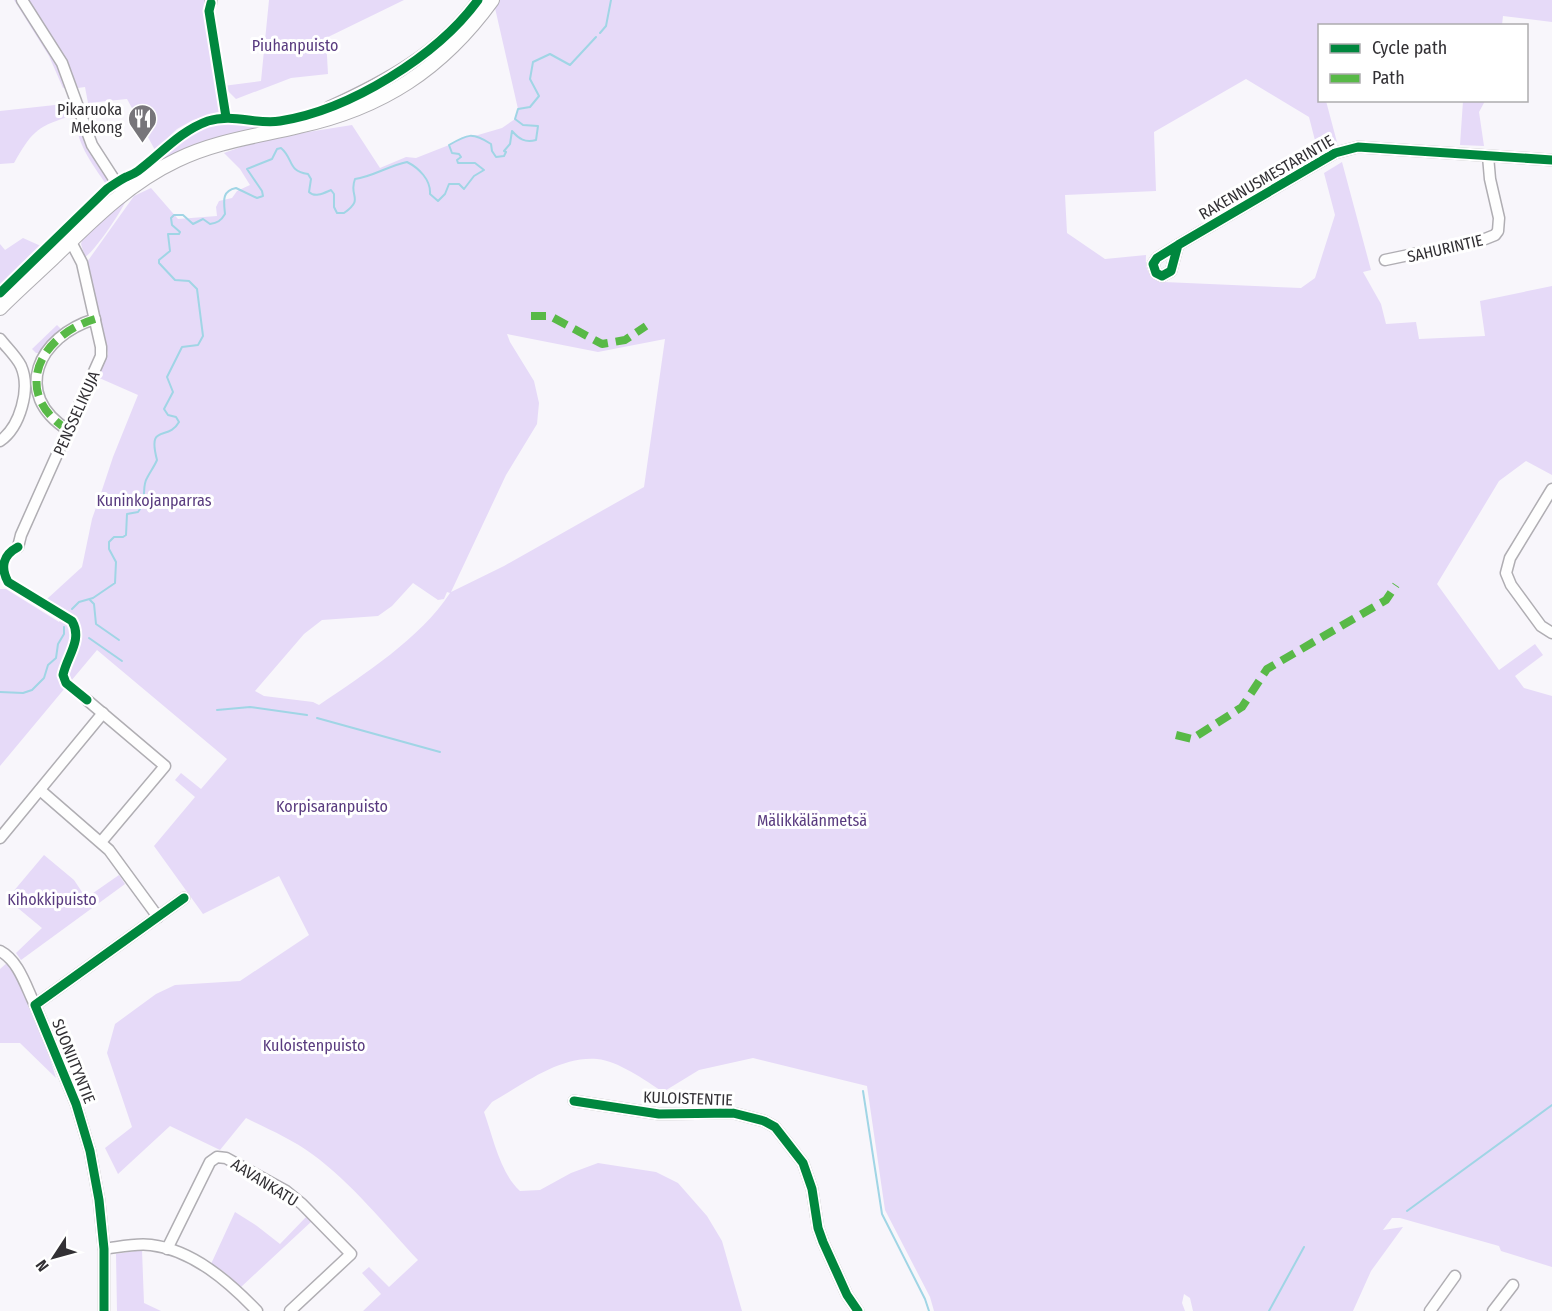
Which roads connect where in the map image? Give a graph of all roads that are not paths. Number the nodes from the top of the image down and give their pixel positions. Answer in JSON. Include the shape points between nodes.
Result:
{"nodes":[{"id":1,"x":22,"y":0,"type":"edge"},
{"id":2,"x":478,"y":0,"type":"edge"},
{"id":3,"x":492,"y":0,"type":"edge"},
{"id":4,"x":445,"y":46,"type":"junction"},
{"id":5,"x":329,"y":108,"type":"dead end"},
{"id":6,"x":1488,"y":156,"type":"junction"},
{"id":7,"x":1552,"y":160,"type":"edge"},
{"id":8,"x":123,"y":193,"type":"junction"},
{"id":9,"x":70,"y":240,"type":"junction"},
{"id":10,"x":1178,"y":245,"type":"dead end"},
{"id":11,"x":1386,"y":260,"type":"dead end"},
{"id":12,"x":0,"y":308,"type":"edge"},
{"id":13,"x":95,"y":320,"type":"junction"},
{"id":14,"x":0,"y":339,"type":"edge"},
{"id":15,"x":25,"y":382,"type":"junction"},
{"id":16,"x":37,"y":382,"type":"junction"},
{"id":17,"x":68,"y":430,"type":"junction"},
{"id":18,"x":0,"y":441,"type":"edge"},
{"id":19,"x":1552,"y":489,"type":"edge"},
{"id":20,"x":18,"y":547,"type":"dead end"},
{"id":21,"x":1552,"y":633,"type":"edge"},
{"id":22,"x":87,"y":700,"type":"dead end"},
{"id":23,"x":103,"y":713,"type":"junction"},
{"id":24,"x":40,"y":790,"type":"junction"},
{"id":25,"x":0,"y":838,"type":"edge"},
{"id":26,"x":101,"y":842,"type":"junction"},
{"id":27,"x":184,"y":898,"type":"dead end"},
{"id":28,"x":158,"y":916,"type":"junction"},
{"id":29,"x":0,"y":951,"type":"edge"},
{"id":30,"x":35,"y":1005,"type":"junction"},
{"id":31,"x":574,"y":1101,"type":"dead end"},
{"id":32,"x":104,"y":1249,"type":"junction"},
{"id":33,"x":167,"y":1249,"type":"junction"},
{"id":34,"x":1455,"y":1276,"type":"dead end"},
{"id":35,"x":1513,"y":1285,"type":"dead end"},
{"id":36,"x":1433,"y":1310,"type":"edge"},
{"id":37,"x":104,"y":1311,"type":"edge"},
{"id":38,"x":257,"y":1311,"type":"edge"},
{"id":39,"x":290,"y":1311,"type":"edge"},
{"id":40,"x":858,"y":1311,"type":"edge"},
{"id":41,"x":1493,"y":1311,"type":"edge"}],
"edges":[{"from":1,"to":8,"type":"street","via":[[55,50],[92,145]]},
{"from":2,"to":4,"type":"street"},
{"from":3,"to":4,"type":"main road","via":[[478,19]]},
{"from":4,"to":5,"type":"street"},
{"from":4,"to":8,"type":"main road","via":[[415,79],[378,100],[326,120],[191,153]]},
{"from":6,"to":7,"type":"street","name":"RAKENNUSMESTARINTIE"},
{"from":6,"to":10,"type":"street","name":"RAKENNUSMESTARINTIE","via":[[1345,149]]},
{"from":6,"to":11,"type":"street","name":"SAHURINTIE","via":[[1499,218],[1495,235]]},
{"from":8,"to":9,"type":"main road"},
{"from":9,"to":12,"type":"main road"},
{"from":9,"to":13,"type":"street","name":"PENSSELIKUJA","via":[[82,263]]},
{"from":13,"to":16,"type":"street","via":[[65,332],[49,346]]},
{"from":13,"to":17,"type":"street","name":"PENSSELIKUJA","via":[[101,356]]},
{"from":14,"to":15,"type":"street","via":[[20,364]]},
{"from":15,"to":16,"type":"street"},
{"from":15,"to":18,"type":"street","via":[[17,416]]},
{"from":16,"to":17,"type":"street","via":[[43,405]]},
{"from":17,"to":20,"type":"street","name":"PENSSELIKUJA"},
{"from":19,"to":21,"type":"street","via":[[1510,558],[1506,573],[1542,626]]},
{"from":22,"to":23,"type":"street"},
{"from":23,"to":24,"type":"street"},
{"from":23,"to":26,"type":"street","via":[[165,766]]},
{"from":24,"to":25,"type":"street"},
{"from":24,"to":26,"type":"street"},
{"from":26,"to":28,"type":"street"},
{"from":27,"to":28,"type":"street","name":"SUONIITYNTIE"},
{"from":28,"to":30,"type":"street","name":"SUONIITYNTIE"},
{"from":29,"to":30,"type":"street","via":[[15,964]]},
{"from":30,"to":32,"type":"street","name":"SUONIITYNTIE","via":[[86,1132]]},
{"from":31,"to":40,"type":"street","name":"KULOISTENTIE","via":[[659,1114],[733,1113],[775,1127],[803,1163],[823,1242]]},
{"from":32,"to":33,"type":"street","via":[[130,1245]]},
{"from":32,"to":37,"type":"street","name":"SUONIITYNTIE"},
{"from":33,"to":38,"type":"street","via":[[202,1264]]},
{"from":33,"to":39,"type":"street","name":"AAVANKATU","via":[[210,1162],[217,1157],[226,1158],[286,1191],[351,1254]]},
{"from":34,"to":36,"type":"street"},
{"from":35,"to":41,"type":"street"}]}
